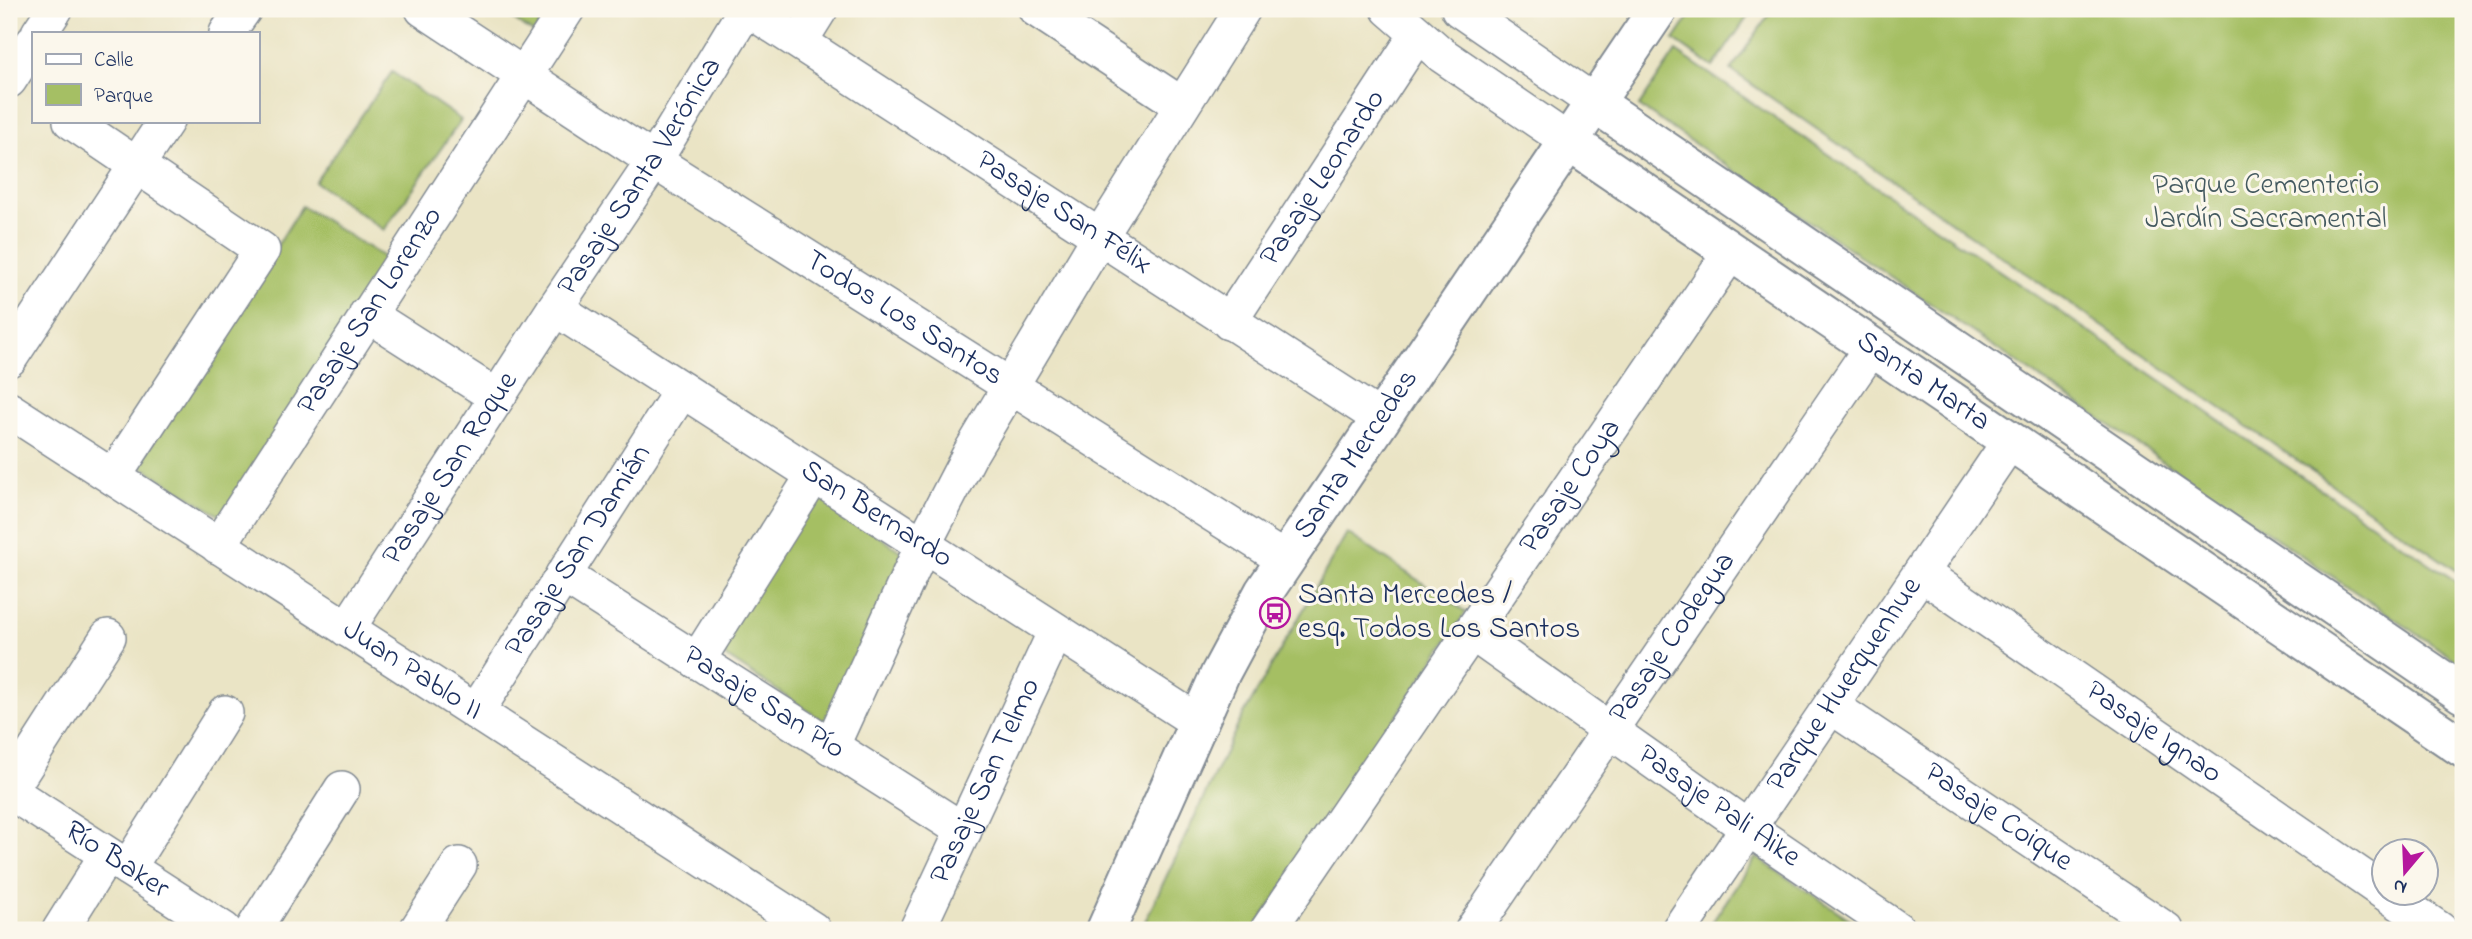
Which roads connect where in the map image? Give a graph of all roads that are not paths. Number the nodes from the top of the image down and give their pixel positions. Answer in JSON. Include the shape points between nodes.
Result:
{"nodes":[{"id":1,"x":55,"y":9,"type":"edge"},
{"id":2,"x":244,"y":9,"type":"edge"},
{"id":3,"x":424,"y":9,"type":"edge"},
{"id":4,"x":567,"y":9,"type":"edge"},
{"id":5,"x":747,"y":9,"type":"edge"},
{"id":6,"x":820,"y":9,"type":"edge"},
{"id":7,"x":1243,"y":9,"type":"edge"},
{"id":8,"x":1389,"y":9,"type":"edge"},
{"id":9,"x":1459,"y":9,"type":"edge"},
{"id":10,"x":1658,"y":9,"type":"edge"},
{"id":11,"x":1051,"y":13,"type":"edge"},
{"id":12,"x":40,"y":32,"type":"edge"},
{"id":13,"x":228,"y":32,"type":"edge"},
{"id":14,"x":1417,"y":35,"type":"junction"},
{"id":15,"x":800,"y":41,"type":"junction"},
{"id":16,"x":32,"y":45,"type":"edge"},
{"id":17,"x":524,"y":76,"type":"junction"},
{"id":18,"x":9,"y":80,"type":"edge"},
{"id":19,"x":32,"y":95,"type":"edge"},
{"id":20,"x":1595,"y":103,"type":"junction"},
{"id":21,"x":1182,"y":105,"type":"junction"},
{"id":22,"x":73,"y":122,"type":"edge"},
{"id":23,"x":165,"y":122,"type":"edge"},
{"id":24,"x":1568,"y":141,"type":"junction"},
{"id":25,"x":654,"y":161,"type":"junction"},
{"id":26,"x":136,"y":164,"type":"junction"},
{"id":27,"x":1099,"y":237,"type":"junction"},
{"id":28,"x":1731,"y":252,"type":"junction"},
{"id":29,"x":555,"y":308,"type":"junction"},
{"id":30,"x":368,"y":314,"type":"junction"},
{"id":31,"x":1229,"y":322,"type":"junction"},
{"id":32,"x":1872,"y":347,"type":"junction"},
{"id":33,"x":9,"y":359,"type":"edge"},
{"id":34,"x":1010,"y":387,"type":"junction"},
{"id":35,"x":682,"y":390,"type":"junction"},
{"id":36,"x":497,"y":397,"type":"junction"},
{"id":37,"x":9,"y":410,"type":"edge"},
{"id":38,"x":1380,"y":418,"type":"junction"},
{"id":39,"x":2010,"y":441,"type":"junction"},
{"id":40,"x":814,"y":475,"type":"junction"},
{"id":41,"x":113,"y":477,"type":"junction"},
{"id":42,"x":923,"y":545,"type":"junction"},
{"id":43,"x":218,"y":546,"type":"junction"},
{"id":44,"x":1284,"y":559,"type":"junction"},
{"id":45,"x":1921,"y":573,"type":"junction"},
{"id":46,"x":563,"y":575,"type":"junction"},
{"id":47,"x":347,"y":629,"type":"junction"},
{"id":48,"x":1056,"y":631,"type":"junction"},
{"id":49,"x":1471,"y":632,"type":"junction"},
{"id":50,"x":108,"y":637,"type":"dead end"},
{"id":51,"x":697,"y":661,"type":"junction"},
{"id":52,"x":2463,"y":694,"type":"edge"},
{"id":53,"x":1831,"y":706,"type":"junction"},
{"id":54,"x":476,"y":712,"type":"junction"},
{"id":55,"x":225,"y":713,"type":"dead end"},
{"id":56,"x":1198,"y":722,"type":"junction"},
{"id":57,"x":1610,"y":730,"type":"junction"},
{"id":58,"x":831,"y":747,"type":"junction"},
{"id":59,"x":2463,"y":748,"type":"edge"},
{"id":60,"x":342,"y":789,"type":"dead end"},
{"id":61,"x":9,"y":791,"type":"edge"},
{"id":62,"x":1748,"y":828,"type":"junction"},
{"id":63,"x":964,"y":831,"type":"junction"},
{"id":64,"x":118,"y":861,"type":"junction"},
{"id":65,"x":459,"y":865,"type":"dead end"},
{"id":66,"x":2370,"y":882,"type":"edge"},
{"id":67,"x":2408,"y":908,"type":"edge"},
{"id":68,"x":60,"y":930,"type":"edge"},
{"id":69,"x":224,"y":930,"type":"edge"},
{"id":70,"x":253,"y":930,"type":"edge"},
{"id":71,"x":417,"y":930,"type":"edge"},
{"id":72,"x":813,"y":930,"type":"edge"},
{"id":73,"x":918,"y":930,"type":"edge"},
{"id":74,"x":1106,"y":930,"type":"edge"},
{"id":75,"x":1268,"y":930,"type":"edge"},
{"id":76,"x":1473,"y":930,"type":"edge"},
{"id":77,"x":1679,"y":930,"type":"edge"},
{"id":78,"x":1898,"y":930,"type":"edge"},
{"id":79,"x":2166,"y":930,"type":"edge"},
{"id":80,"x":2440,"y":930,"type":"edge"}],
"edges":[{"from":1,"to":12,"type":"street"},
{"from":2,"to":13,"type":"street"},
{"from":3,"to":17,"type":"street","name":"Todos Los Santos"},
{"from":4,"to":17,"type":"street","name":"Pasaje San Lorenzo"},
{"from":5,"to":15,"type":"street","name":"Pasaje San Félix"},
{"from":5,"to":25,"type":"street","name":"Pasaje Santa Verónica"},
{"from":6,"to":15,"type":"street"},
{"from":7,"to":21,"type":"street"},
{"from":8,"to":14,"type":"street","name":"Santa Marta"},
{"from":9,"to":20,"type":"street","name":"Santa Marta"},
{"from":10,"to":20,"type":"street","name":"Santa Mercedes"},
{"from":11,"to":21,"type":"street"},
{"from":14,"to":24,"type":"street","name":"Santa Marta"},
{"from":14,"to":31,"type":"street","name":"Pasaje Leonardo"},
{"from":15,"to":27,"type":"street","name":"Pasaje San Félix"},
{"from":16,"to":18,"type":"street"},
{"from":17,"to":25,"type":"street","name":"Todos Los Santos"},
{"from":17,"to":30,"type":"street","name":"Pasaje San Lorenzo"},
{"from":18,"to":19,"type":"street"},
{"from":20,"to":24,"type":"street","name":"Santa Mercedes"},
{"from":20,"to":52,"type":"street","name":"Santa Marta"},
{"from":21,"to":27,"type":"street"},
{"from":22,"to":26,"type":"street"},
{"from":23,"to":26,"type":"street"},
{"from":24,"to":28,"type":"street","name":"Santa Marta"},
{"from":24,"to":38,"type":"street","name":"Santa Mercedes"},
{"from":25,"to":29,"type":"street","name":"Pasaje Santa Verónica"},
{"from":25,"to":34,"type":"street","name":"Todos Los Santos"},
{"from":26,"to":33,"type":"street"},
{"from":26,"to":41,"type":"street","via":[[262,250]]},
{"from":27,"to":31,"type":"street","name":"Pasaje San Félix"},
{"from":27,"to":34,"type":"street"},
{"from":28,"to":32,"type":"street","name":"Santa Marta"},
{"from":28,"to":49,"type":"street","name":"Pasaje Coya"},
{"from":29,"to":35,"type":"street","name":"San Bernardo"},
{"from":29,"to":36,"type":"street","name":"Pasaje San Roque"},
{"from":30,"to":36,"type":"street"},
{"from":30,"to":43,"type":"street","name":"Pasaje San Lorenzo"},
{"from":31,"to":38,"type":"street","name":"Pasaje San Félix"},
{"from":32,"to":39,"type":"street","name":"Santa Marta"},
{"from":32,"to":57,"type":"street","name":"Pasaje Codegua"},
{"from":34,"to":42,"type":"street"},
{"from":34,"to":44,"type":"street","name":"Todos Los Santos"},
{"from":35,"to":40,"type":"street","name":"San Bernardo"},
{"from":35,"to":46,"type":"street","name":"Pasaje San Damián"},
{"from":36,"to":47,"type":"street","name":"Pasaje San Roque"},
{"from":37,"to":41,"type":"street","name":"Juan Pablo II"},
{"from":38,"to":44,"type":"street","name":"Santa Mercedes"},
{"from":39,"to":45,"type":"street","name":"Parque Huerquenhue"},
{"from":39,"to":59,"type":"street","name":"Santa Marta"},
{"from":40,"to":42,"type":"street","name":"San Bernardo"},
{"from":40,"to":51,"type":"street"},
{"from":41,"to":43,"type":"street","name":"Juan Pablo II"},
{"from":42,"to":48,"type":"street","name":"San Bernardo"},
{"from":42,"to":58,"type":"street"},
{"from":43,"to":47,"type":"street","name":"Juan Pablo II"},
{"from":44,"to":56,"type":"street","name":"Santa Mercedes","via":[[1244,626]]},
{"from":45,"to":53,"type":"street","name":"Parque Huerquenhue"},
{"from":45,"to":66,"type":"street","name":"Pasaje Ignao"},
{"from":46,"to":51,"type":"street","name":"Pasaje San Pío"},
{"from":46,"to":54,"type":"street","name":"Pasaje San Damián"},
{"from":47,"to":54,"type":"street","name":"Juan Pablo II"},
{"from":48,"to":56,"type":"street","name":"San Bernardo"},
{"from":48,"to":63,"type":"street","name":"Pasaje San Telmo"},
{"from":49,"to":57,"type":"street","name":"Pasaje Pali Aike"},
{"from":49,"to":75,"type":"street","name":"Pasaje Coya"},
{"from":50,"to":61,"type":"street"},
{"from":51,"to":58,"type":"street","name":"Pasaje San Pío"},
{"from":53,"to":62,"type":"street","name":"Parque Huerquenhue"},
{"from":53,"to":79,"type":"street","name":"Pasaje Coique"},
{"from":54,"to":72,"type":"street","name":"Juan Pablo II"},
{"from":55,"to":64,"type":"street"},
{"from":56,"to":74,"type":"street","name":"Santa Mercedes"},
{"from":57,"to":62,"type":"street","name":"Pasaje Pali Aike"},
{"from":57,"to":76,"type":"street","name":"Pasaje Codegua"},
{"from":58,"to":63,"type":"street","name":"Pasaje San Pío"},
{"from":60,"to":70,"type":"street"},
{"from":61,"to":64,"type":"street","name":"Río Baker"},
{"from":62,"to":77,"type":"street","name":"Parque Huerquenhue"},
{"from":62,"to":78,"type":"street","name":"Pasaje Pali Aike"},
{"from":63,"to":73,"type":"street","name":"Pasaje San Telmo"},
{"from":64,"to":68,"type":"street"},
{"from":64,"to":69,"type":"street","name":"Río Baker"},
{"from":65,"to":71,"type":"street"},
{"from":67,"to":80,"type":"street","name":"Pasaje Ignao"}]}
